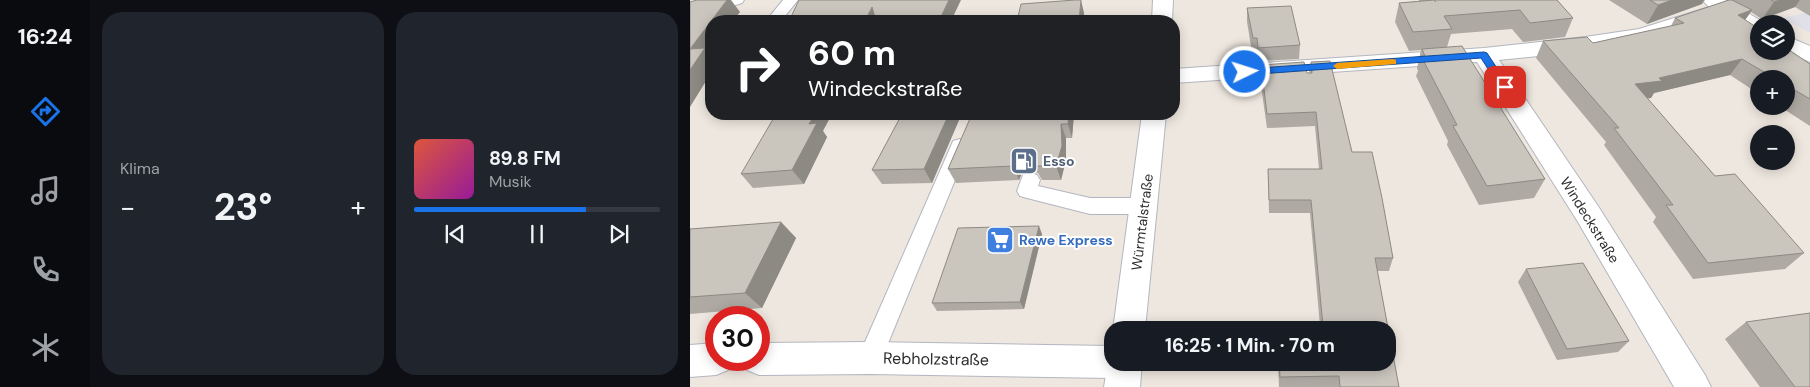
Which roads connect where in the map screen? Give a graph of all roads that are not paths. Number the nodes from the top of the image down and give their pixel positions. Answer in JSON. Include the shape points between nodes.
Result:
{"nodes":[{"id":1,"x":737,"y":0,"type":"edge"},
{"id":2,"x":791,"y":0,"type":"edge"},
{"id":3,"x":1163,"y":0,"type":"edge"},
{"id":4,"x":1716,"y":3,"type":"edge"},
{"id":5,"x":690,"y":15,"type":"edge"},
{"id":6,"x":778,"y":15,"type":"edge"},
{"id":7,"x":1162,"y":15,"type":"edge"},
{"id":8,"x":1750,"y":22,"type":"edge"},
{"id":9,"x":1795,"y":47,"type":"edge"},
{"id":10,"x":1484,"y":55,"type":"junction"},
{"id":11,"x":1810,"y":55,"type":"edge"},
{"id":12,"x":1180,"y":76,"type":"edge"},
{"id":13,"x":1153,"y":120,"type":"edge"},
{"id":14,"x":966,"y":130,"type":"edge"},
{"id":15,"x":1030,"y":180,"type":"dead end"},
{"id":16,"x":1144,"y":206,"type":"junction"},
{"id":17,"x":925,"y":262,"type":"dead end"},
{"id":18,"x":1130,"y":321,"type":"edge"},
{"id":19,"x":770,"y":359,"type":"edge"},
{"id":20,"x":877,"y":359,"type":"junction"},
{"id":21,"x":705,"y":360,"type":"edge"},
{"id":22,"x":690,"y":361,"type":"edge"},
{"id":23,"x":1104,"y":362,"type":"edge"},
{"id":24,"x":1124,"y":371,"type":"edge"},
{"id":25,"x":1122,"y":387,"type":"edge"},
{"id":26,"x":1693,"y":387,"type":"edge"}],
"edges":[{"from":1,"to":5,"type":"lane"},
{"from":2,"to":6,"type":"lane"},
{"from":3,"to":7,"type":"street"},
{"from":4,"to":8,"type":"street"},
{"from":4,"to":10,"type":"street","via":[[1643,35]]},
{"from":9,"to":11,"type":"street"},
{"from":10,"to":12,"type":"street"},
{"from":10,"to":26,"type":"street","name":"Windeckstraße","via":[[1588,214]]},
{"from":13,"to":16,"type":"street","name":"Würmtalstraße"},
{"from":14,"to":20,"type":"lane"},
{"from":15,"to":16,"type":"lane","via":[[1027,192],[1090,206]]},
{"from":16,"to":18,"type":"street","name":"Würmtalstraße"},
{"from":17,"to":20,"type":"lane"},
{"from":19,"to":20,"type":"street","name":"Rebholzstraße"},
{"from":20,"to":23,"type":"street","name":"Rebholzstraße"},
{"from":21,"to":22,"type":"street"},
{"from":24,"to":25,"type":"street"}]}
